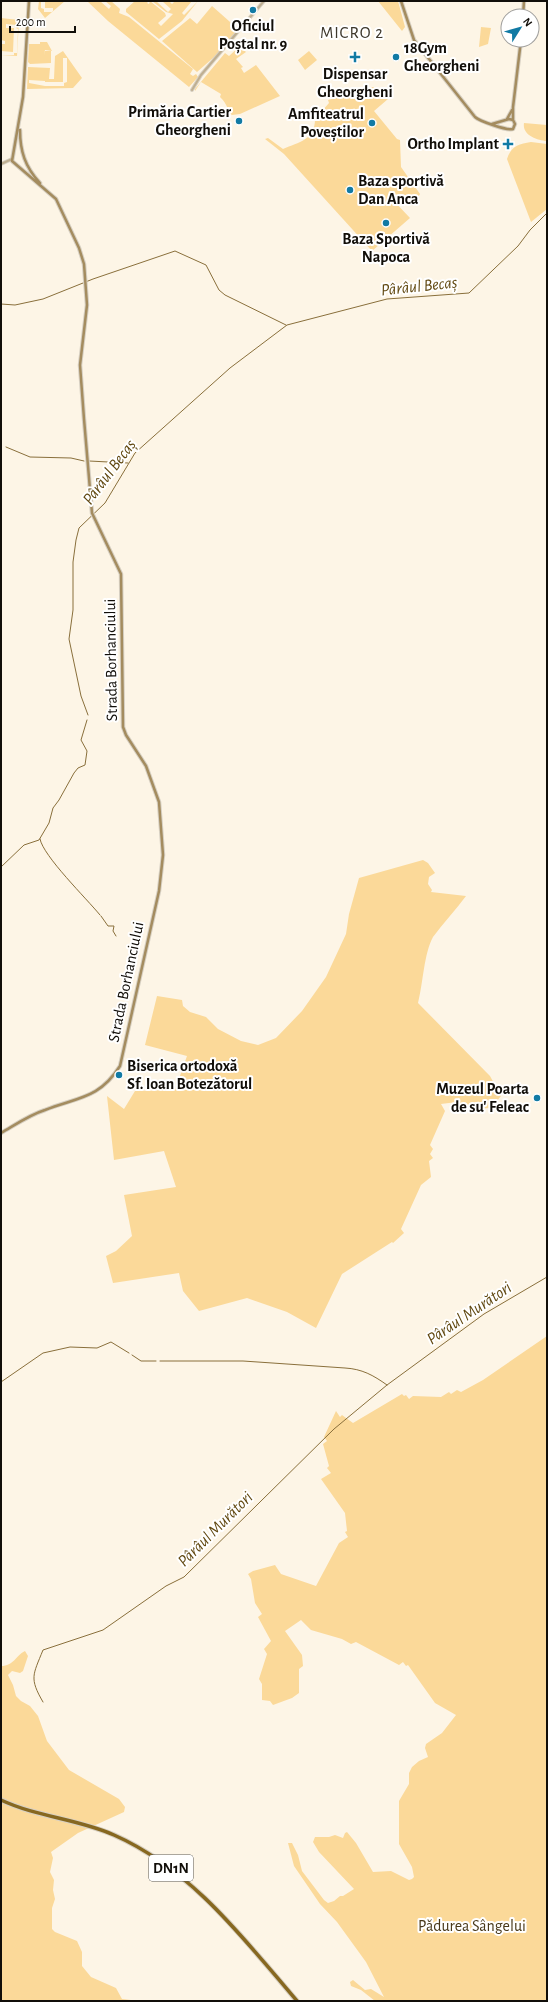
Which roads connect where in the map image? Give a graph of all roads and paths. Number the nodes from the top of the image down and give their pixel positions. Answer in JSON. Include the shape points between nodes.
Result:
{"nodes":[{"id":1,"x":29,"y":1,"type":"edge"},
{"id":2,"x":264,"y":1,"type":"edge"},
{"id":3,"x":401,"y":1,"type":"edge"},
{"id":4,"x":520,"y":48,"type":"edge"},
{"id":5,"x":192,"y":90,"type":"dead end"},
{"id":6,"x":513,"y":108,"type":"junction"},
{"id":7,"x":507,"y":120,"type":"junction"},
{"id":8,"x":513,"y":120,"type":"junction"},
{"id":9,"x":492,"y":124,"type":"junction"},
{"id":10,"x":20,"y":125,"type":"junction"},
{"id":11,"x":505,"y":128,"type":"junction"},
{"id":12,"x":12,"y":159,"type":"junction"},
{"id":13,"x":1,"y":164,"type":"edge"},
{"id":14,"x":47,"y":190,"type":"junction"},
{"id":15,"x":1,"y":1133,"type":"edge"},
{"id":16,"x":1,"y":1800,"type":"edge"},
{"id":17,"x":297,"y":2001,"type":"edge"}],
"edges":[{"from":1,"to":10,"type":"main road"},
{"from":2,"to":5,"type":"street"},
{"from":3,"to":9,"type":"main road","via":[[411,34],[420,48],[475,117],[481,122]]},
{"from":4,"to":6,"type":"main road"},
{"from":6,"to":7,"type":"main road"},
{"from":6,"to":8,"type":"main road"},
{"from":7,"to":8,"type":"main road"},
{"from":7,"to":9,"type":"main road"},
{"from":7,"to":11,"type":"main road"},
{"from":8,"to":11,"type":"main road","via":[[514,128]]},
{"from":9,"to":11,"type":"main road"},
{"from":10,"to":12,"type":"main road"},
{"from":10,"to":14,"type":"main road","via":[[20,147],[24,160]]},
{"from":12,"to":13,"type":"street"},
{"from":12,"to":14,"type":"main road","name":"Strada Borhanciului"},
{"from":14,"to":15,"type":"main road","name":"Strada Borhanciului","via":[[59,203],[84,264],[87,309],[80,365],[92,513],[121,572],[123,727],[148,770],[159,802],[163,865],[120,1066],[98,1091],[31,1116]]},
{"from":16,"to":17,"type":"highway","number":"DN1N","via":[[102,1830],[163,1863],[214,1906]]}]}
